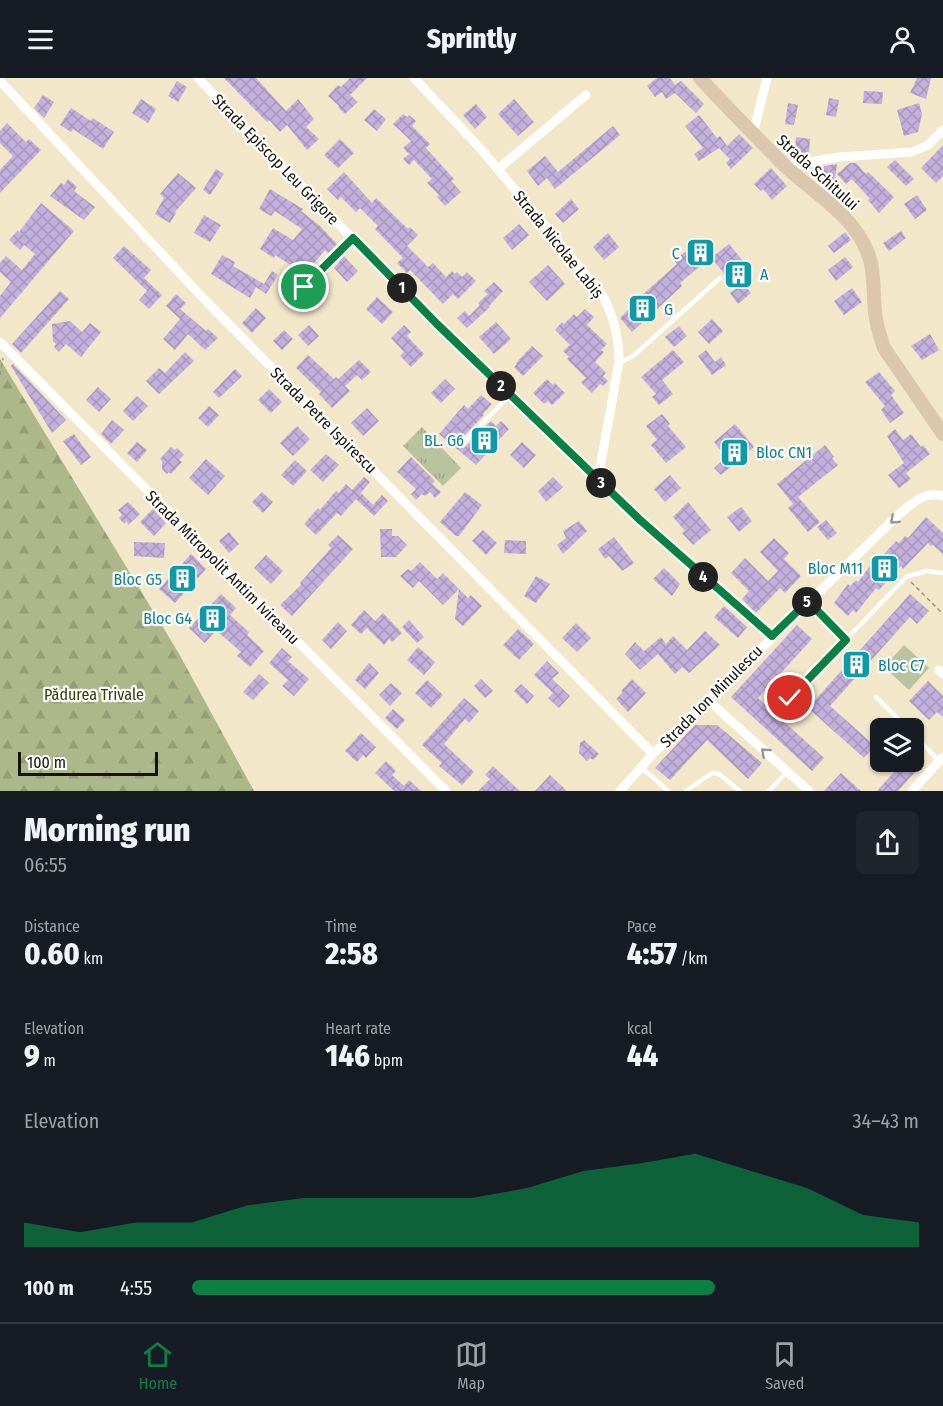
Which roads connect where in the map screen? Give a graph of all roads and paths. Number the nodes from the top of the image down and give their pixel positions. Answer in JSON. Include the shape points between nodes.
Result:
{"nodes":[{"id":1,"x":198,"y":78,"type":"edge"},
{"id":2,"x":414,"y":78,"type":"edge"},
{"id":3,"x":700,"y":78,"type":"edge"},
{"id":4,"x":767,"y":78,"type":"edge"},
{"id":5,"x":0,"y":81,"type":"edge"},
{"id":6,"x":586,"y":95,"type":"dead end"},
{"id":7,"x":943,"y":130,"type":"edge"},
{"id":8,"x":753,"y":134,"type":"junction"},
{"id":9,"x":786,"y":166,"type":"junction"},
{"id":10,"x":498,"y":169,"type":"junction"},
{"id":11,"x":353,"y":238,"type":"junction"},
{"id":12,"x":720,"y":278,"type":"dead end"},
{"id":13,"x":304,"y":287,"type":"dead end"},
{"id":14,"x":3,"y":345,"type":"edge"},
{"id":15,"x":620,"y":362,"type":"junction"},
{"id":16,"x":0,"y":375,"type":"edge"},
{"id":17,"x":510,"y":395,"type":"junction"},
{"id":18,"x":943,"y":432,"type":"edge"},
{"id":19,"x":461,"y":445,"type":"dead end"},
{"id":20,"x":598,"y":479,"type":"junction"},
{"id":21,"x":943,"y":496,"type":"edge"},
{"id":22,"x":943,"y":573,"type":"edge"},
{"id":23,"x":906,"y":577,"type":"junction"},
{"id":24,"x":808,"y":601,"type":"junction"},
{"id":25,"x":943,"y":614,"type":"edge"},
{"id":26,"x":772,"y":636,"type":"junction"},
{"id":27,"x":846,"y":640,"type":"junction"},
{"id":28,"x":780,"y":697,"type":"dead end"},
{"id":29,"x":876,"y":697,"type":"dead end"},
{"id":30,"x":708,"y":700,"type":"junction"},
{"id":31,"x":897,"y":718,"type":"edge"},
{"id":32,"x":924,"y":744,"type":"edge"},
{"id":33,"x":653,"y":754,"type":"junction"},
{"id":34,"x":941,"y":759,"type":"edge"},
{"id":35,"x":641,"y":767,"type":"junction"},
{"id":36,"x":787,"y":772,"type":"junction"},
{"id":37,"x":447,"y":791,"type":"edge"},
{"id":38,"x":620,"y":791,"type":"edge"},
{"id":39,"x":668,"y":791,"type":"edge"},
{"id":40,"x":686,"y":791,"type":"edge"},
{"id":41,"x":740,"y":791,"type":"edge"},
{"id":42,"x":769,"y":791,"type":"edge"},
{"id":43,"x":809,"y":791,"type":"edge"},
{"id":44,"x":912,"y":791,"type":"edge"}],
"edges":[{"from":1,"to":11,"type":"street","name":"Strada Episcop Leu Grigore"},
{"from":2,"to":10,"type":"street","name":"Strada Nicolae Labiș"},
{"from":3,"to":8,"type":"main road","name":"Strada Schitului"},
{"from":4,"to":8,"type":"street"},
{"from":5,"to":33,"type":"street","name":"Strada Petre Ispirescu","via":[[203,298]]},
{"from":6,"to":10,"type":"street"},
{"from":7,"to":9,"type":"street","via":[[928,145],[912,152],[839,157]]},
{"from":8,"to":9,"type":"main road","name":"Strada Schitului"},
{"from":9,"to":18,"type":"main road","name":"Strada Schitului","via":[[846,217],[860,236],[869,255],[875,314],[884,348]]},
{"from":10,"to":15,"type":"street","name":"Strada Nicolae Labiș","via":[[601,293],[615,321]]},
{"from":11,"to":13,"type":"street"},
{"from":11,"to":17,"type":"street","name":"Strada Episcop Leu Grigore"},
{"from":12,"to":15,"type":"lane","via":[[632,357]]},
{"from":14,"to":16,"type":"path"},
{"from":14,"to":37,"type":"street","name":"Strada Mitropolit Antim Ivireanu"},
{"from":15,"to":20,"type":"street","name":"Strada Nicolae Labiș"},
{"from":17,"to":19,"type":"lane"},
{"from":17,"to":20,"type":"street","name":"Strada Episcop Leu Grigore"},
{"from":20,"to":26,"type":"street","name":"Strada Episcop Leu Grigore"},
{"from":21,"to":24,"type":"street","name":"Strada Ion Minulescu","one_way":true,"via":[[930,494],[917,500]]},
{"from":22,"to":23,"type":"lane","via":[[926,571]]},
{"from":23,"to":25,"type":"path"},
{"from":23,"to":27,"type":"lane"},
{"from":24,"to":26,"type":"street","name":"Strada Ion Minulescu"},
{"from":24,"to":27,"type":"lane"},
{"from":26,"to":30,"type":"street","name":"Strada Ion Minulescu"},
{"from":27,"to":28,"type":"lane","via":[[790,698]]},
{"from":29,"to":31,"type":"lane"},
{"from":30,"to":33,"type":"street","name":"Strada Ion Minulescu"},
{"from":36,"to":30,"type":"street","one_way":true},
{"from":32,"to":34,"type":"lane"},
{"from":33,"to":35,"type":"street","name":"Strada Ion Minulescu"},
{"from":34,"to":44,"type":"street"},
{"from":35,"to":38,"type":"street","name":"Strada Ion Minulescu"},
{"from":35,"to":39,"type":"lane"},
{"from":36,"to":42,"type":"lane"},
{"from":36,"to":43,"type":"street"},
{"from":40,"to":41,"type":"lane","via":[[712,773]]}]}
